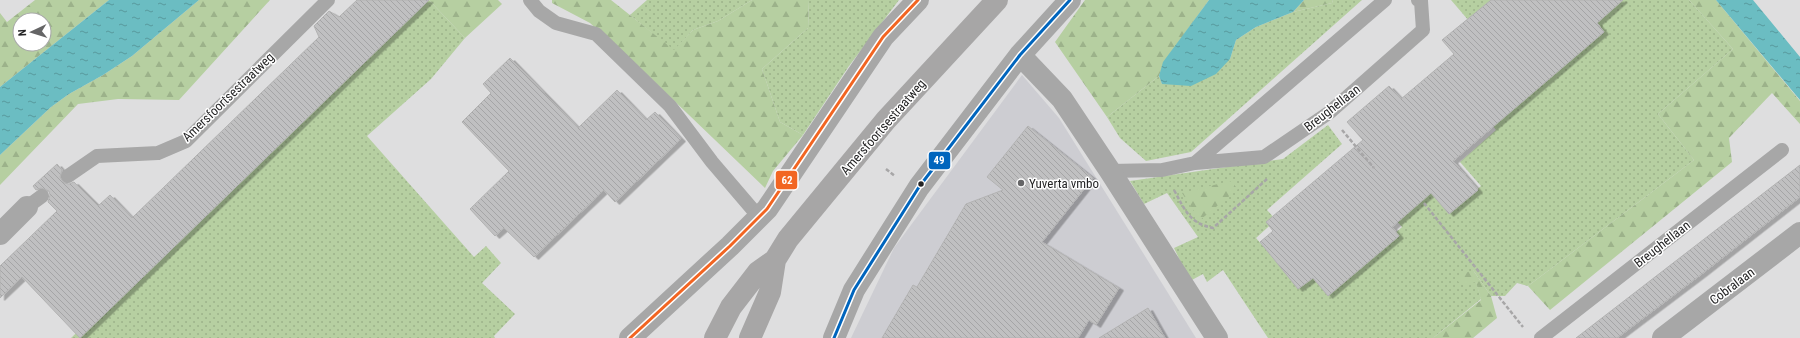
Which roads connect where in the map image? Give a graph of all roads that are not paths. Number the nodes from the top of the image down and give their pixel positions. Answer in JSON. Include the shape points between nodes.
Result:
{"nodes":[{"id":1,"x":328,"y":0,"type":"edge"},
{"id":2,"x":530,"y":0,"type":"edge"},
{"id":3,"x":918,"y":0,"type":"edge"},
{"id":4,"x":997,"y":0,"type":"edge"},
{"id":5,"x":1070,"y":0,"type":"edge"},
{"id":6,"x":1385,"y":0,"type":"edge"},
{"id":7,"x":1418,"y":0,"type":"edge"},
{"id":8,"x":1020,"y":54,"type":"junction"},
{"id":9,"x":1782,"y":150,"type":"dead end"},
{"id":10,"x":1195,"y":163,"type":"junction"},
{"id":11,"x":1110,"y":170,"type":"junction"},
{"id":12,"x":68,"y":176,"type":"dead end"},
{"id":13,"x":34,"y":201,"type":"dead end"},
{"id":14,"x":759,"y":217,"type":"junction"},
{"id":15,"x":1800,"y":233,"type":"edge"},
{"id":16,"x":0,"y":234,"type":"edge"},
{"id":17,"x":775,"y":260,"type":"junction"},
{"id":18,"x":630,"y":338,"type":"edge"},
{"id":19,"x":715,"y":338,"type":"edge"},
{"id":20,"x":750,"y":338,"type":"edge"},
{"id":21,"x":834,"y":338,"type":"edge"},
{"id":22,"x":1217,"y":338,"type":"edge"},
{"id":23,"x":1541,"y":338,"type":"edge"},
{"id":24,"x":1663,"y":338,"type":"edge"}],
"edges":[{"from":1,"to":12,"type":"lane","name":"Amersfoortsestraatweg","via":[[186,141],[158,153],[97,156]]},
{"from":2,"to":14,"type":"lane","via":[[539,11],[556,23],[596,34],[670,106],[712,162]]},
{"from":3,"to":14,"type":"street","via":[[883,37],[767,209]]},
{"from":4,"to":17,"type":"main road","name":"Amersfoortsestraatweg","via":[[886,120],[788,239]]},
{"from":5,"to":8,"type":"street"},
{"from":6,"to":10,"type":"lane","name":"Breughellaan"},
{"from":7,"to":10,"type":"lane","name":"Breughellaan","via":[[1421,1],[1423,30],[1330,112],[1264,158]]},
{"from":8,"to":11,"type":"street","via":[[1062,99]]},
{"from":8,"to":21,"type":"street","via":[[919,187],[854,290]]},
{"from":9,"to":23,"type":"lane","name":"Breughellaan"},
{"from":10,"to":11,"type":"lane","name":"Breughellaan","via":[[1162,170]]},
{"from":11,"to":22,"type":"street"},
{"from":13,"to":16,"type":"street"},
{"from":14,"to":18,"type":"street"},
{"from":15,"to":24,"type":"street","name":"Cobralaan"},
{"from":17,"to":19,"type":"main road","name":"Amersfoortsestraatweg","via":[[758,272],[731,306]]},
{"from":17,"to":20,"type":"main road","name":"Amersfoortsestraatweg","via":[[770,292]]}]}
